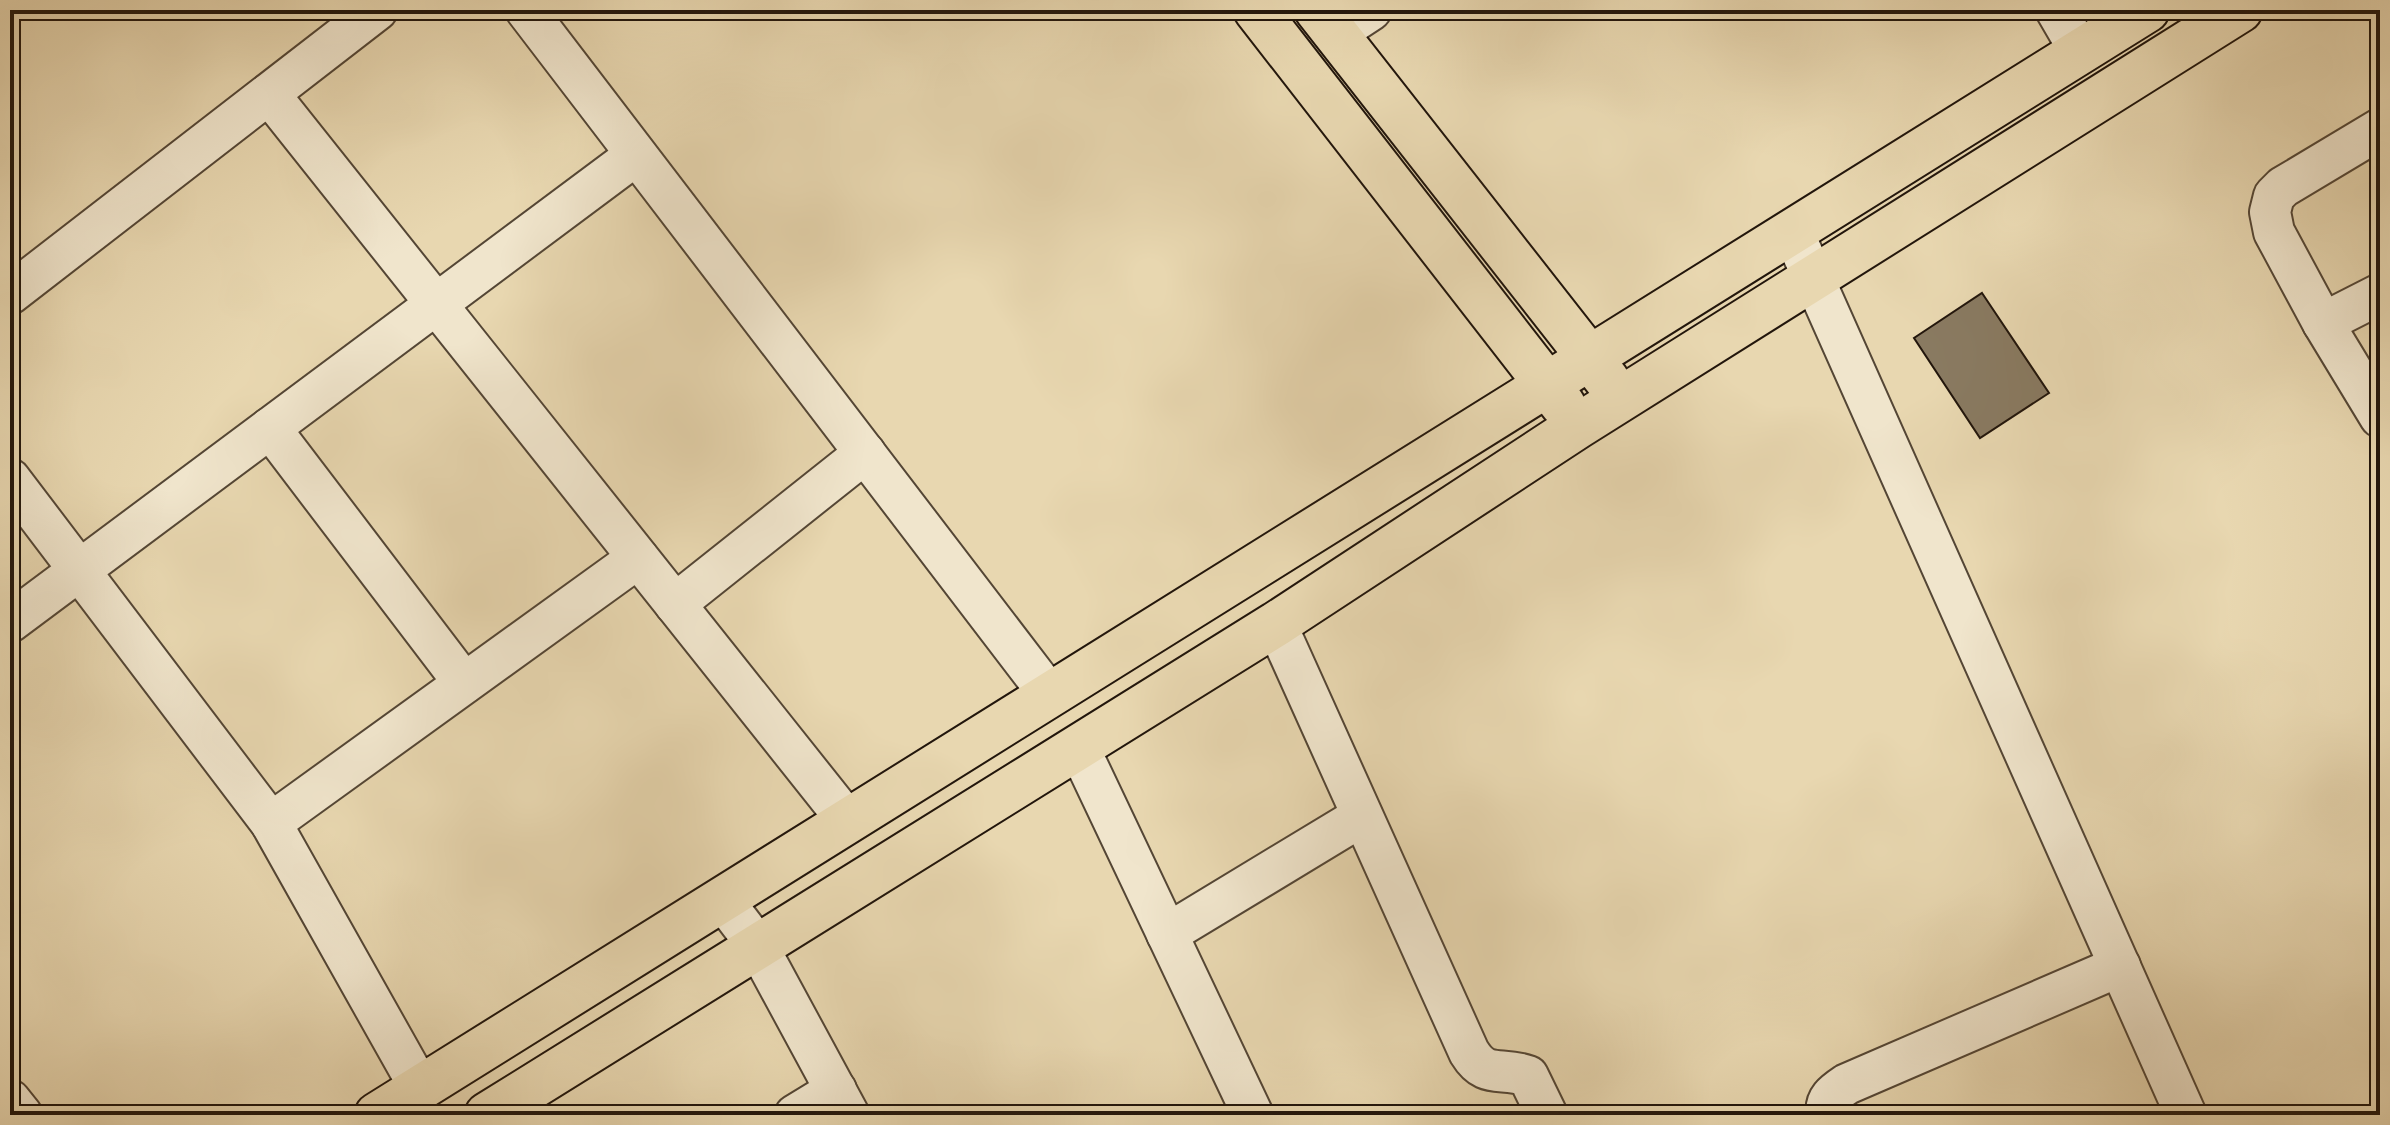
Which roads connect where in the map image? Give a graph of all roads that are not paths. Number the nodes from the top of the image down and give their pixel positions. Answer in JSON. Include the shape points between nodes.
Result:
{"nodes":[{"id":1,"x":377,"y":10,"type":"edge"},
{"id":2,"x":526,"y":10,"type":"edge"},
{"id":3,"x":1256,"y":10,"type":"edge"},
{"id":4,"x":2056,"y":10,"type":"edge"},
{"id":5,"x":2147,"y":10,"type":"edge"},
{"id":6,"x":2240,"y":10,"type":"edge"},
{"id":7,"x":1342,"y":18,"type":"edge"},
{"id":8,"x":2081,"y":53,"type":"junction"},
{"id":9,"x":269,"y":94,"type":"junction"},
{"id":10,"x":2380,"y":129,"type":"edge"},
{"id":11,"x":636,"y":155,"type":"junction"},
{"id":12,"x":1792,"y":230,"type":"junction"},
{"id":13,"x":1813,"y":278,"type":"junction"},
{"id":14,"x":10,"y":294,"type":"edge"},
{"id":15,"x":2380,"y":294,"type":"edge"},
{"id":16,"x":436,"y":304,"type":"junction"},
{"id":17,"x":2323,"y":323,"type":"junction"},
{"id":18,"x":1591,"y":355,"type":"junction"},
{"id":19,"x":1547,"y":383,"type":"junction"},
{"id":20,"x":1621,"y":400,"type":"junction"},
{"id":21,"x":2380,"y":417,"type":"edge"},
{"id":22,"x":1578,"y":426,"type":"junction"},
{"id":23,"x":270,"y":428,"type":"junction"},
{"id":24,"x":865,"y":453,"type":"junction"},
{"id":25,"x":10,"y":479,"type":"edge"},
{"id":26,"x":638,"y":558,"type":"junction"},
{"id":27,"x":79,"y":571,"type":"junction"},
{"id":28,"x":675,"y":604,"type":"junction"},
{"id":29,"x":10,"y":622,"type":"edge"},
{"id":30,"x":1276,"y":624,"type":"junction"},
{"id":31,"x":464,"y":683,"type":"junction"},
{"id":32,"x":1049,"y":694,"type":"junction"},
{"id":33,"x":1078,"y":746,"type":"junction"},
{"id":34,"x":1362,"y":816,"type":"junction"},
{"id":35,"x":847,"y":820,"type":"junction"},
{"id":36,"x":271,"y":823,"type":"junction"},
{"id":37,"x":722,"y":899,"type":"junction"},
{"id":38,"x":1167,"y":934,"type":"junction"},
{"id":39,"x":757,"y":945,"type":"junction"},
{"id":40,"x":2120,"y":966,"type":"junction"},
{"id":41,"x":420,"y":1088,"type":"junction"},
{"id":42,"x":10,"y":1100,"type":"edge"},
{"id":43,"x":843,"y":1103,"type":"edge"},
{"id":44,"x":22,"y":1115,"type":"edge"},
{"id":45,"x":377,"y":1115,"type":"edge"},
{"id":46,"x":487,"y":1115,"type":"edge"},
{"id":47,"x":795,"y":1115,"type":"edge"},
{"id":48,"x":1253,"y":1115,"type":"edge"},
{"id":49,"x":1547,"y":1115,"type":"edge"},
{"id":50,"x":1827,"y":1115,"type":"edge"},
{"id":51,"x":2186,"y":1115,"type":"edge"}],
"edges":[{"from":1,"to":9,"type":"street"},
{"from":2,"to":11,"type":"street"},
{"from":3,"to":19,"type":"main road"},
{"from":4,"to":8,"type":"street"},
{"from":5,"to":8,"type":"main road"},
{"from":6,"to":13,"type":"main road"},
{"from":7,"to":18,"type":"main road"},
{"from":8,"to":12,"type":"main road"},
{"from":9,"to":14,"type":"street"},
{"from":9,"to":16,"type":"street"},
{"from":10,"to":17,"type":"street","via":[[2274,196],[2274,232]]},
{"from":11,"to":16,"type":"street"},
{"from":11,"to":24,"type":"street"},
{"from":12,"to":13,"type":"street"},
{"from":12,"to":18,"type":"main road"},
{"from":13,"to":20,"type":"main road"},
{"from":13,"to":40,"type":"street"},
{"from":15,"to":17,"type":"street"},
{"from":16,"to":23,"type":"street"},
{"from":16,"to":26,"type":"street"},
{"from":17,"to":21,"type":"street"},
{"from":18,"to":19,"type":"main road"},
{"from":18,"to":20,"type":"main road"},
{"from":19,"to":22,"type":"main road"},
{"from":19,"to":32,"type":"main road"},
{"from":20,"to":22,"type":"main road"},
{"from":22,"to":30,"type":"main road"},
{"from":23,"to":27,"type":"street"},
{"from":23,"to":31,"type":"street"},
{"from":24,"to":28,"type":"street"},
{"from":24,"to":32,"type":"street"},
{"from":25,"to":27,"type":"street"},
{"from":26,"to":28,"type":"street"},
{"from":26,"to":31,"type":"street"},
{"from":27,"to":29,"type":"street"},
{"from":27,"to":36,"type":"street"},
{"from":28,"to":35,"type":"street"},
{"from":30,"to":33,"type":"main road"},
{"from":30,"to":34,"type":"street"},
{"from":31,"to":36,"type":"street"},
{"from":32,"to":35,"type":"main road"},
{"from":33,"to":38,"type":"street"},
{"from":33,"to":39,"type":"main road"},
{"from":34,"to":38,"type":"street"},
{"from":34,"to":49,"type":"street","via":[[1473,1059],[1489,1072],[1528,1076]]},
{"from":35,"to":37,"type":"main road"},
{"from":36,"to":41,"type":"street"},
{"from":37,"to":39,"type":"street"},
{"from":37,"to":41,"type":"main road"},
{"from":38,"to":48,"type":"street"},
{"from":39,"to":43,"type":"street"},
{"from":39,"to":46,"type":"main road"},
{"from":40,"to":50,"type":"street","via":[[1847,1084],[1832,1094]]},
{"from":40,"to":51,"type":"street"},
{"from":41,"to":45,"type":"main road"},
{"from":42,"to":44,"type":"street"},
{"from":43,"to":47,"type":"street"}]}
